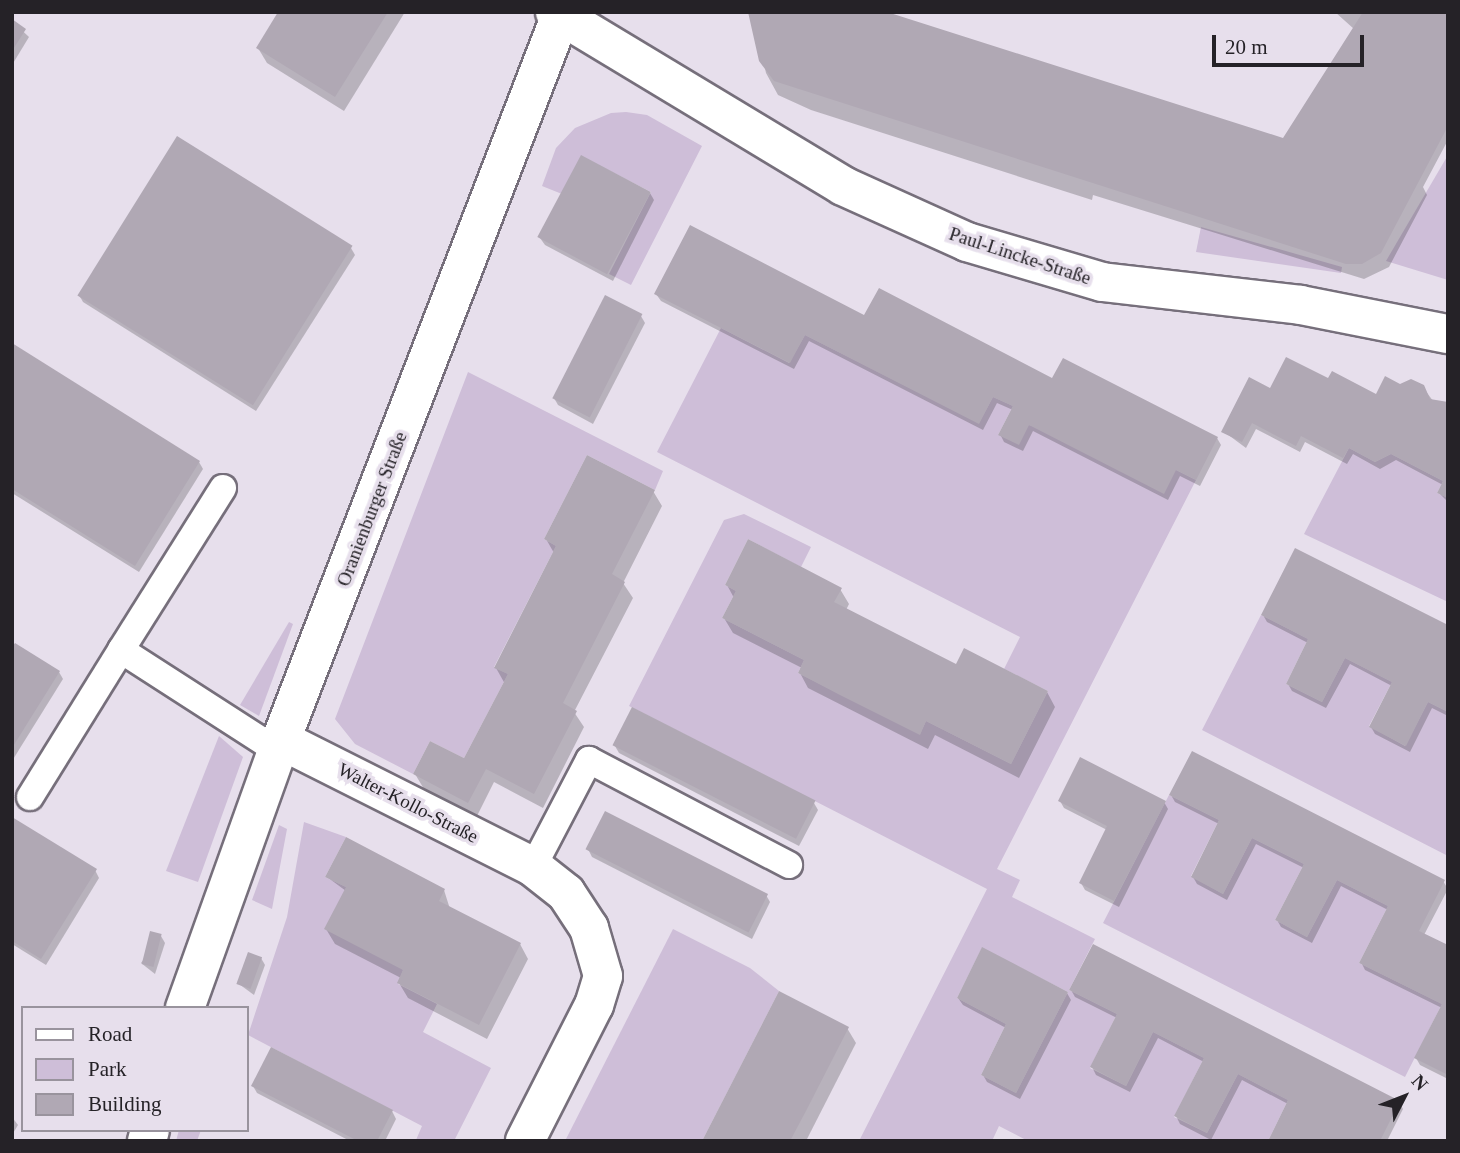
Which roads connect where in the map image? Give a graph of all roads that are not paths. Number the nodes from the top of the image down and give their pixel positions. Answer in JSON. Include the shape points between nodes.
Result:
{"nodes":[{"id":1,"x":560,"y":14,"type":"edge"},
{"id":2,"x":1448,"y":334,"type":"edge"},
{"id":3,"x":223,"y":488,"type":"dead end"},
{"id":4,"x":121,"y":650,"type":"junction"},
{"id":5,"x":280,"y":746,"type":"junction"},
{"id":6,"x":30,"y":797,"type":"dead end"},
{"id":7,"x":789,"y":865,"type":"dead end"},
{"id":8,"x":533,"y":867,"type":"junction"},
{"id":9,"x":186,"y":1006,"type":"edge"},
{"id":10,"x":524,"y":1141,"type":"edge"}],
"edges":[{"from":1,"to":2,"type":"street","name":"Paul-Lincke-Straße","via":[[843,186],[967,242],[1101,282],[1301,305]]},
{"from":1,"to":5,"type":"street","name":"Oranienburger Straße"},
{"from":3,"to":4,"type":"lane"},
{"from":4,"to":5,"type":"lane"},
{"from":4,"to":6,"type":"lane"},
{"from":5,"to":8,"type":"street","name":"Walter-Kollo-Straße"},
{"from":5,"to":9,"type":"street","name":"Oranienburger Straße"},
{"from":7,"to":8,"type":"lane","via":[[589,760]]},
{"from":8,"to":10,"type":"street","name":"Walter-Kollo-Straße","via":[[566,892],[589,928],[603,976],[594,1005]]}]}
